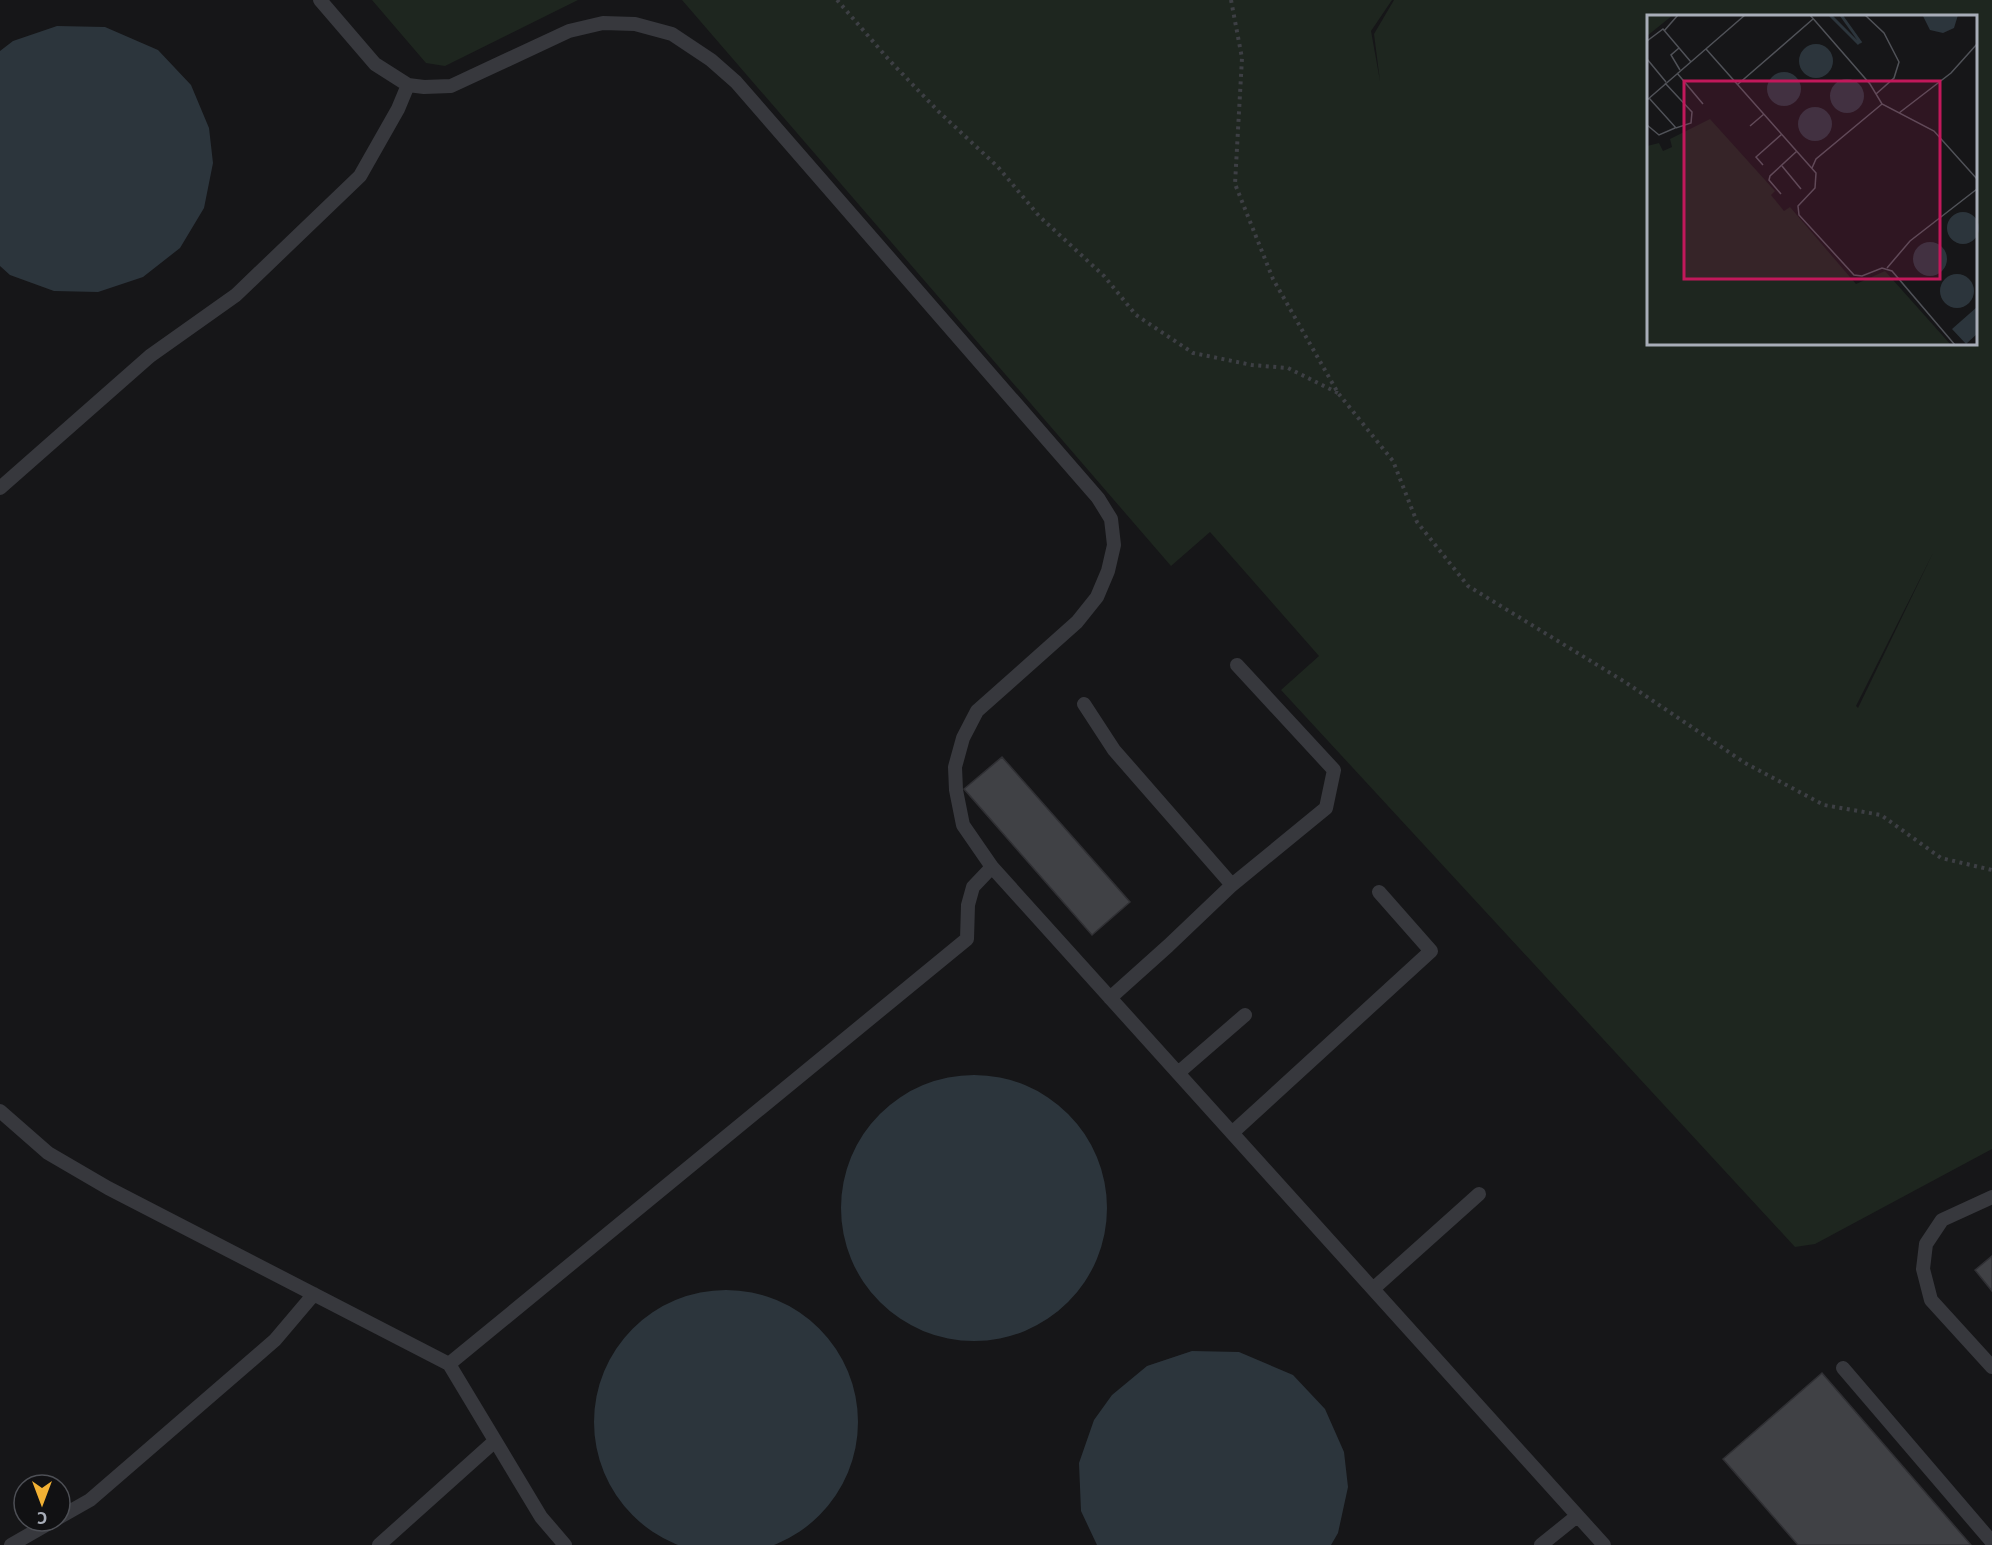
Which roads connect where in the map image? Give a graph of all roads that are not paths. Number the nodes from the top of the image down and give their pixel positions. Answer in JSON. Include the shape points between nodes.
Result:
{"nodes":[{"id":1,"x":320,"y":0,"type":"edge"},
{"id":2,"x":408,"y":85,"type":"junction"},
{"id":3,"x":0,"y":488,"type":"edge"},
{"id":4,"x":1237,"y":665,"type":"dead end"},
{"id":5,"x":1084,"y":704,"type":"dead end"},
{"id":6,"x":992,"y":867,"type":"junction"},
{"id":7,"x":1232,"y":885,"type":"junction"},
{"id":8,"x":1379,"y":892,"type":"dead end"},
{"id":9,"x":1110,"y":998,"type":"junction"},
{"id":10,"x":1245,"y":1015,"type":"dead end"},
{"id":11,"x":1178,"y":1073,"type":"junction"},
{"id":12,"x":0,"y":1111,"type":"edge"},
{"id":13,"x":1232,"y":1133,"type":"junction"},
{"id":14,"x":1479,"y":1194,"type":"dead end"},
{"id":15,"x":1992,"y":1197,"type":"edge"},
{"id":16,"x":1373,"y":1289,"type":"junction"},
{"id":17,"x":314,"y":1294,"type":"junction"},
{"id":18,"x":449,"y":1364,"type":"junction"},
{"id":19,"x":1992,"y":1367,"type":"edge"},
{"id":20,"x":1843,"y":1368,"type":"dead end"},
{"id":21,"x":495,"y":1440,"type":"junction"},
{"id":22,"x":72,"y":1510,"type":"edge"},
{"id":23,"x":1577,"y":1516,"type":"junction"},
{"id":24,"x":32,"y":1533,"type":"edge"},
{"id":25,"x":1992,"y":1542,"type":"edge"},
{"id":26,"x":11,"y":1545,"type":"edge"},
{"id":27,"x":379,"y":1545,"type":"edge"},
{"id":28,"x":565,"y":1545,"type":"edge"},
{"id":29,"x":1541,"y":1545,"type":"edge"},
{"id":30,"x":1604,"y":1545,"type":"edge"}],
"edges":[{"from":1,"to":2,"type":"lane","via":[[375,64]]},
{"from":2,"to":3,"type":"lane","via":[[360,176],[236,295],[150,356]]},
{"from":2,"to":6,"type":"lane","via":[[451,86],[569,31],[603,23],[635,24],[672,34],[736,82],[1098,498],[1111,519],[1114,545],[1097,597],[1077,622],[976,711],[963,738],[955,767],[963,825]]},
{"from":4,"to":7,"type":"lane","via":[[1334,770],[1326,807]]},
{"from":5,"to":7,"type":"lane","via":[[1114,750]]},
{"from":6,"to":9,"type":"lane"},
{"from":6,"to":18,"type":"lane","via":[[973,887],[967,939]]},
{"from":7,"to":9,"type":"lane"},
{"from":8,"to":13,"type":"lane","via":[[1431,951]]},
{"from":9,"to":11,"type":"lane"},
{"from":10,"to":11,"type":"lane"},
{"from":11,"to":13,"type":"lane"},
{"from":12,"to":17,"type":"lane","via":[[48,1153],[108,1188]]},
{"from":13,"to":16,"type":"lane"},
{"from":14,"to":16,"type":"lane"},
{"from":15,"to":19,"type":"lane","via":[[1942,1220],[1926,1244],[1923,1269],[1931,1300]]},
{"from":16,"to":23,"type":"lane"},
{"from":17,"to":18,"type":"lane"},
{"from":17,"to":22,"type":"lane","via":[[275,1340],[90,1500]]},
{"from":18,"to":21,"type":"lane"},
{"from":20,"to":25,"type":"lane"},
{"from":21,"to":27,"type":"lane"},
{"from":21,"to":28,"type":"lane","via":[[541,1517]]},
{"from":23,"to":29,"type":"lane"},
{"from":23,"to":30,"type":"lane"},
{"from":24,"to":26,"type":"lane"}]}
